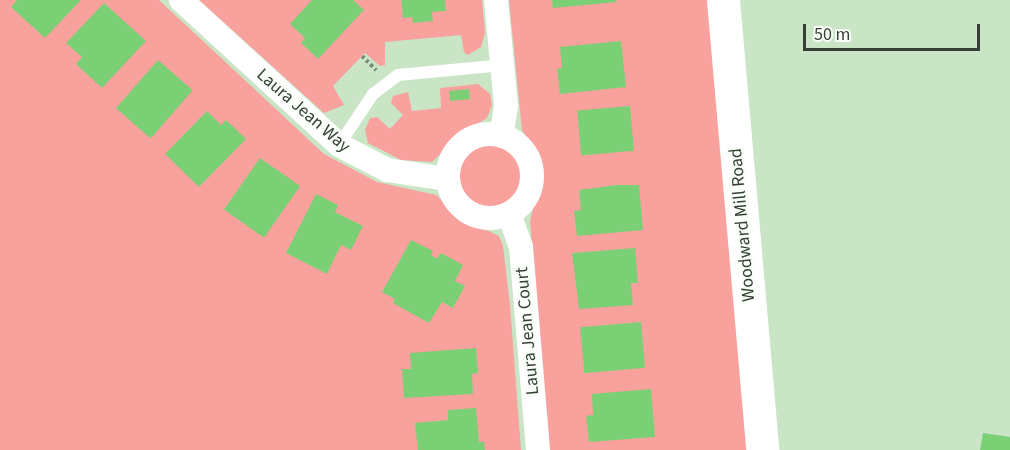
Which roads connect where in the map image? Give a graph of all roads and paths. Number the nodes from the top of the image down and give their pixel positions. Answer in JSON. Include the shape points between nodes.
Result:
{"nodes":[{"id":1,"x":180,"y":0,"type":"edge"},
{"id":2,"x":496,"y":0,"type":"edge"},
{"id":3,"x":723,"y":0,"type":"edge"},
{"id":4,"x":362,"y":56,"type":"dead end"},
{"id":5,"x":503,"y":66,"type":"junction"},
{"id":6,"x":376,"y":70,"type":"dead end"},
{"id":7,"x":501,"y":136,"type":"junction"},
{"id":8,"x":339,"y":146,"type":"junction"},
{"id":9,"x":447,"y":179,"type":"junction"},
{"id":10,"x":508,"y":214,"type":"junction"},
{"id":11,"x":538,"y":450,"type":"edge"},
{"id":12,"x":762,"y":450,"type":"edge"}],
"edges":[{"from":1,"to":8,"type":"street","name":"Laura Jean Way"},
{"from":2,"to":5,"type":"street"},
{"from":3,"to":12,"type":"street","name":"Woodward Mill Road"},
{"from":4,"to":6,"type":"path"},
{"from":5,"to":7,"type":"street","via":[[506,106]]},
{"from":5,"to":8,"type":"lane","via":[[398,75],[373,93]]},
{"from":7,"to":9,"type":"street","via":[[479,135],[460,146],[451,158]]},
{"from":7,"to":10,"type":"street","via":[[524,152],[532,172],[528,193]]},
{"from":8,"to":9,"type":"street","name":"Laura Jean Way","via":[[387,170]]},
{"from":9,"to":10,"type":"street","via":[[455,200],[472,215],[494,218]]},
{"from":10,"to":11,"type":"street","name":"Laura Jean Court","via":[[521,247]]}]}
